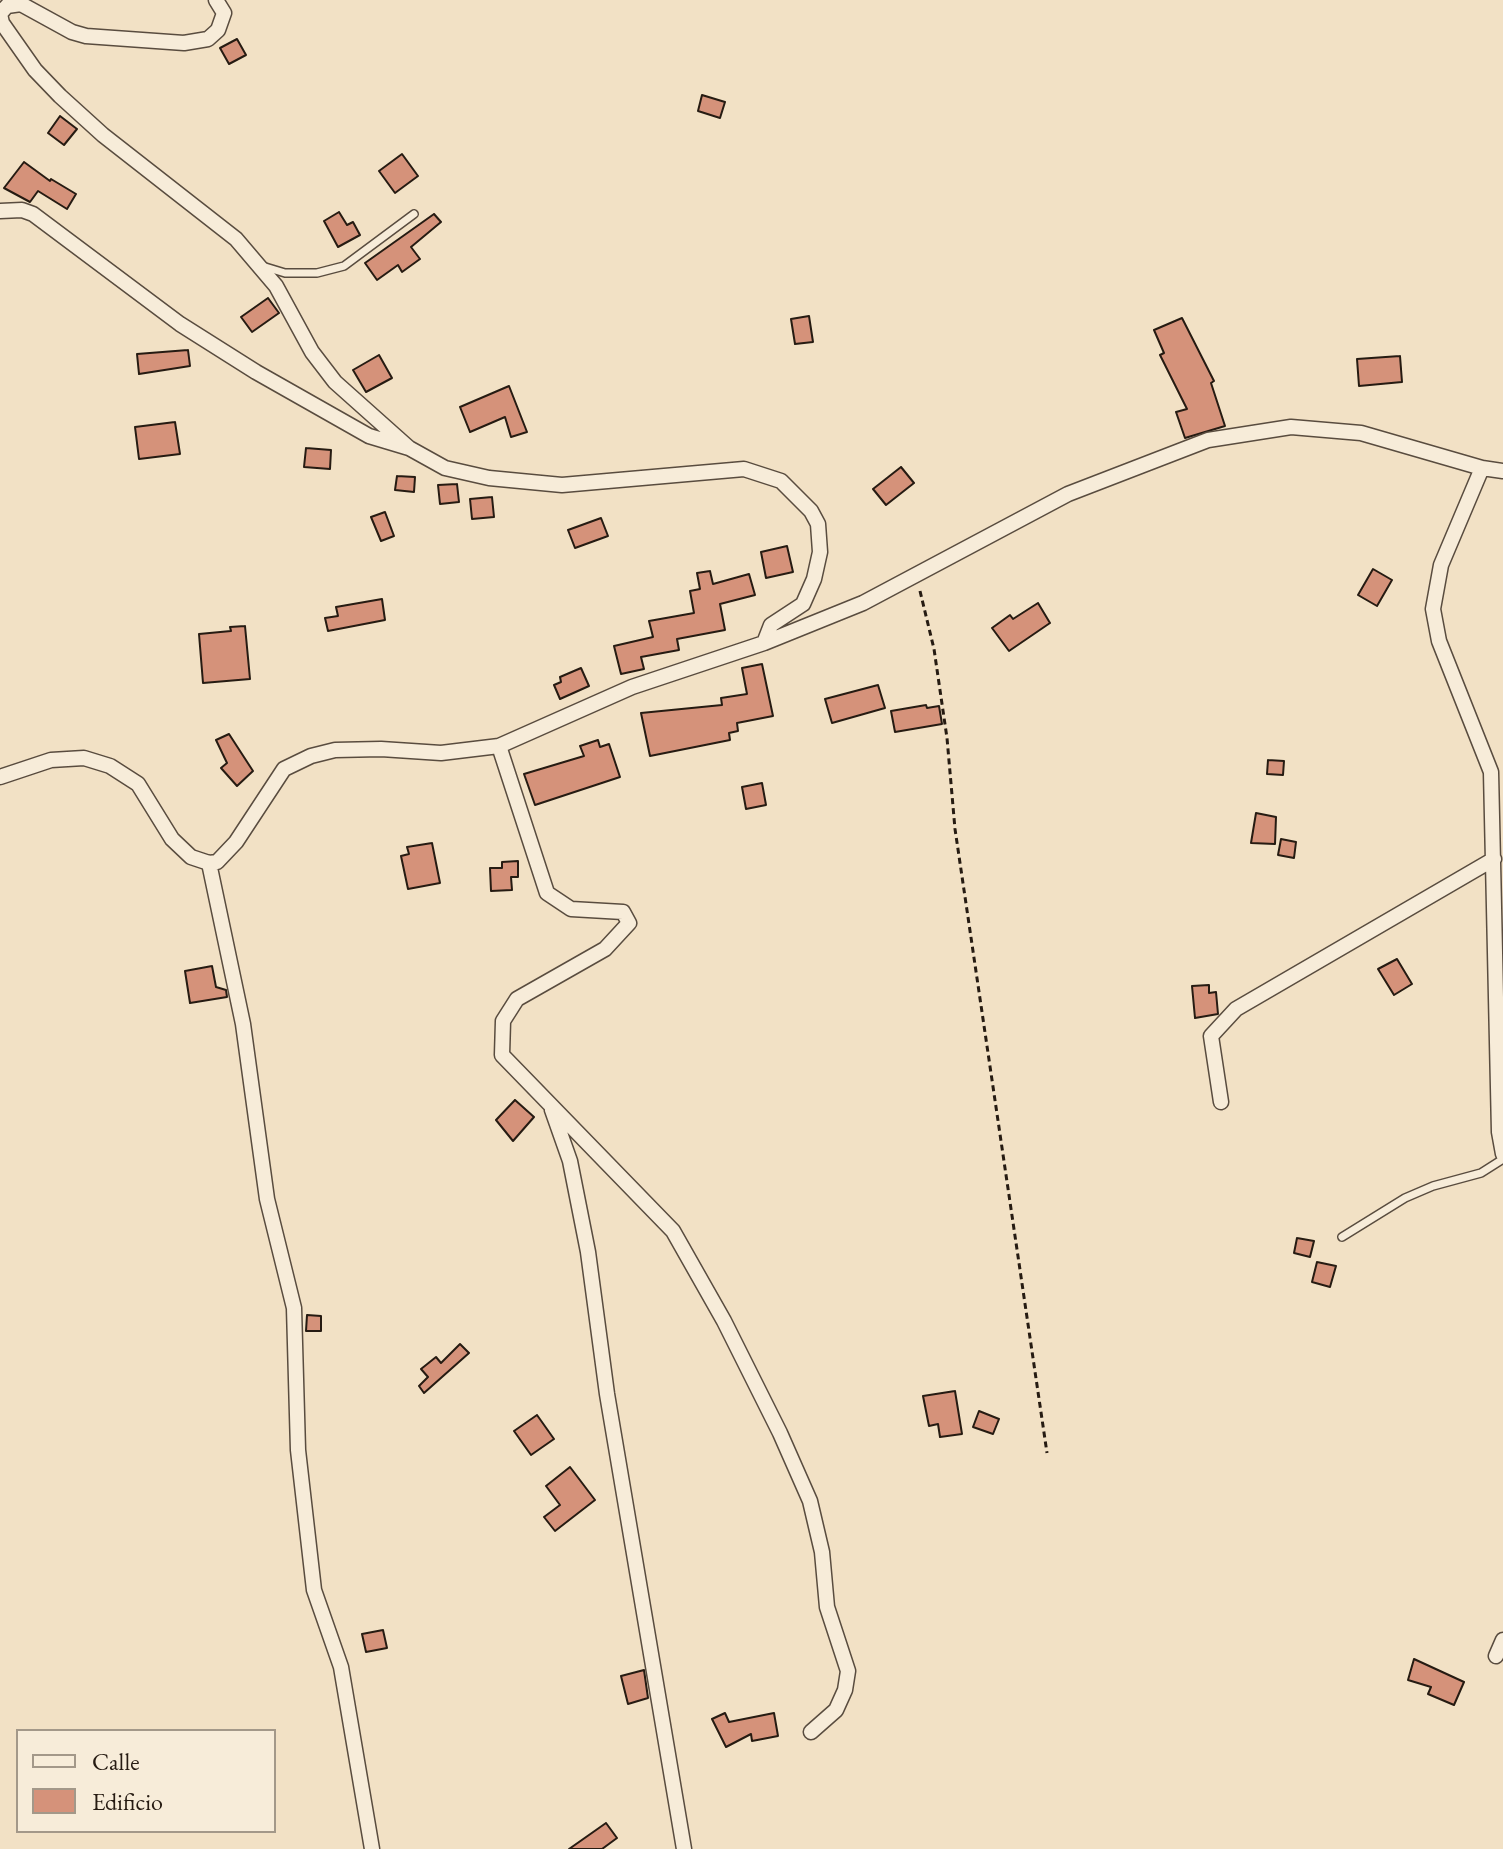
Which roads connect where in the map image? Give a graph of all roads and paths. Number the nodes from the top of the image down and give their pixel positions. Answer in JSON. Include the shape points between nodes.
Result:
{"nodes":[{"id":1,"x":216,"y":0,"type":"edge"},
{"id":2,"x":0,"y":211,"type":"edge"},
{"id":3,"x":414,"y":214,"type":"dead end"},
{"id":4,"x":260,"y":266,"type":"junction"},
{"id":5,"x":409,"y":448,"type":"junction"},
{"id":6,"x":1482,"y":468,"type":"junction"},
{"id":7,"x":1503,"y":471,"type":"edge"},
{"id":8,"x":916,"y":576,"type":"junction"},
{"id":9,"x":764,"y":643,"type":"junction"},
{"id":10,"x":499,"y":746,"type":"junction"},
{"id":11,"x":0,"y":777,"type":"edge"},
{"id":12,"x":1494,"y":859,"type":"junction"},
{"id":13,"x":209,"y":863,"type":"junction"},
{"id":14,"x":1221,"y":1102,"type":"dead end"},
{"id":15,"x":551,"y":1106,"type":"junction"},
{"id":16,"x":1503,"y":1156,"type":"edge"},
{"id":17,"x":1342,"y":1237,"type":"dead end"},
{"id":18,"x":1047,"y":1453,"type":"dead end"},
{"id":19,"x":1503,"y":1640,"type":"edge"},
{"id":20,"x":1496,"y":1656,"type":"dead end"},
{"id":21,"x":811,"y":1732,"type":"dead end"},
{"id":22,"x":372,"y":1849,"type":"edge"},
{"id":23,"x":684,"y":1849,"type":"edge"}],
"edges":[{"from":1,"to":4,"type":"street","via":[[224,13],[218,30],[208,39],[184,43],[86,36],[21,4],[7,6],[0,14],[35,70],[60,96],[236,239]]},
{"from":2,"to":5,"type":"street","via":[[33,214],[180,324],[256,372],[369,436]]},
{"from":3,"to":4,"type":"lane","via":[[344,266],[285,273]]},
{"from":4,"to":5,"type":"street","via":[[335,382]]},
{"from":5,"to":9,"type":"street","via":[[445,468],[528,483],[744,469],[781,481],[811,511],[818,524],[820,552],[803,604],[771,625]]},
{"from":6,"to":7,"type":"street"},
{"from":6,"to":8,"type":"street","via":[[1361,433],[1291,427],[1248,432],[1208,440],[1068,494]]},
{"from":6,"to":12,"type":"street","via":[[1441,565],[1433,609],[1439,641],[1491,772]]},
{"from":8,"to":9,"type":"street"},
{"from":8,"to":18,"type":"path","via":[[934,649]]},
{"from":9,"to":10,"type":"street","via":[[632,687]]},
{"from":10,"to":13,"type":"street","via":[[441,753],[335,750],[311,756],[284,769],[236,842],[217,862]]},
{"from":10,"to":15,"type":"street","via":[[547,893],[571,909],[619,911],[629,918],[628,928],[605,949],[517,999],[503,1021],[502,1055]]},
{"from":11,"to":13,"type":"street","via":[[51,760],[84,758],[110,766],[138,784],[172,839],[191,857]]},
{"from":12,"to":14,"type":"street","via":[[1236,1009],[1211,1036]]},
{"from":12,"to":16,"type":"street"},
{"from":13,"to":22,"type":"street","via":[[243,1024],[267,1199],[294,1308],[298,1450],[314,1590],[346,1691]]},
{"from":15,"to":21,"type":"street","via":[[673,1231],[742,1355],[810,1501],[827,1607],[848,1671],[836,1710]]},
{"from":15,"to":23,"type":"street","via":[[570,1161],[588,1252]]},
{"from":16,"to":17,"type":"lane","via":[[1481,1173],[1405,1198]]},
{"from":19,"to":20,"type":"street"}]}
